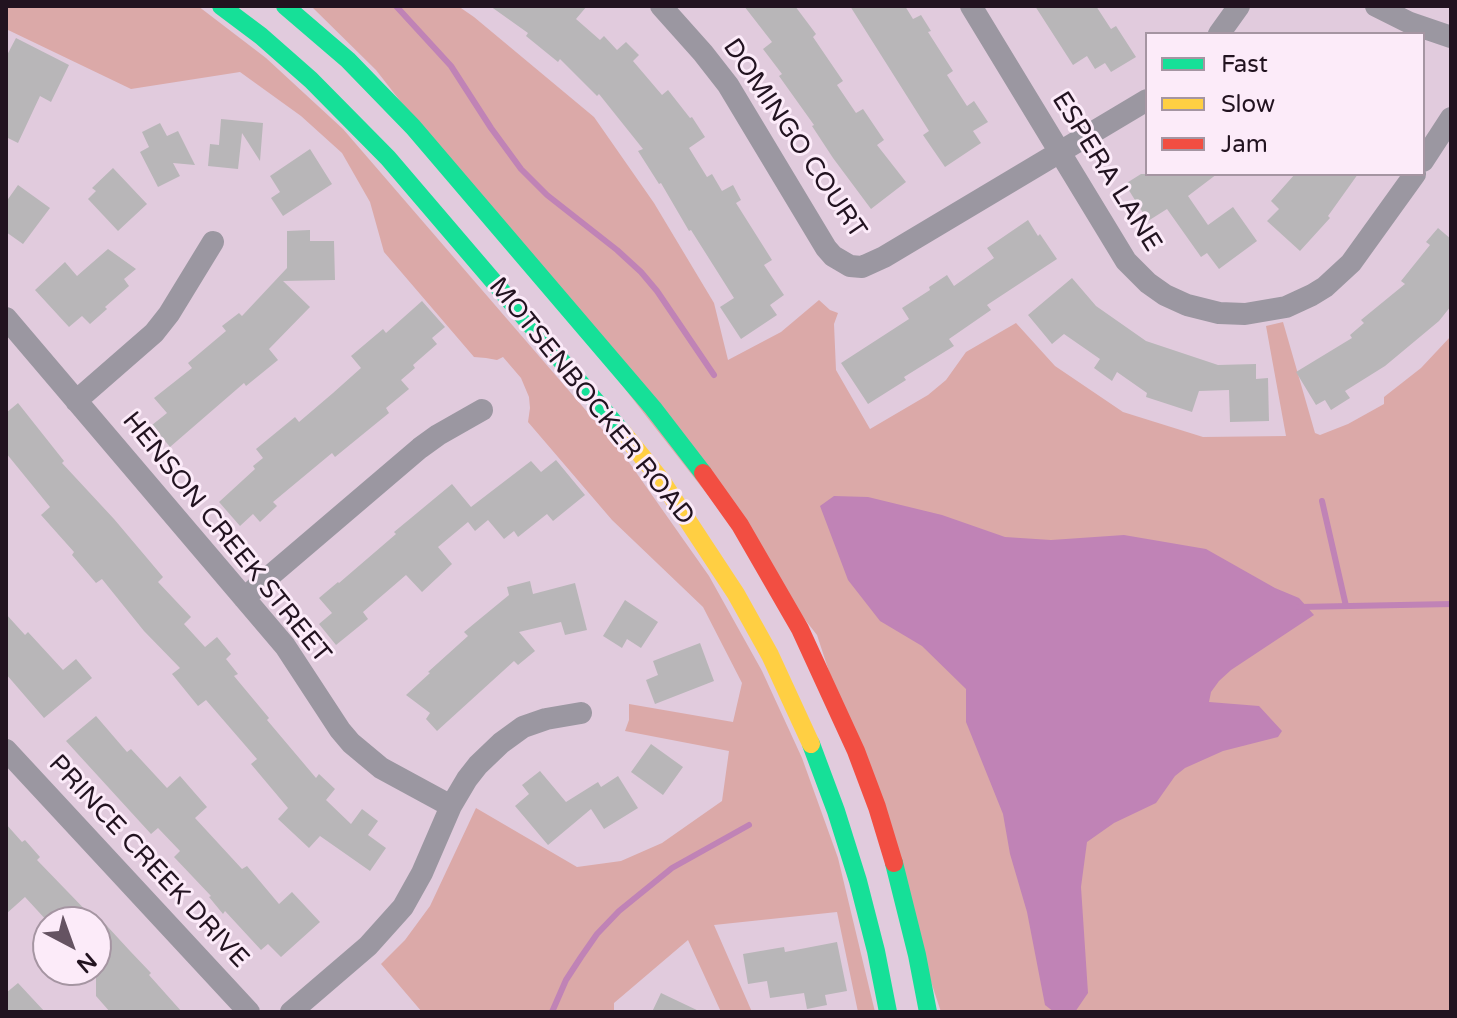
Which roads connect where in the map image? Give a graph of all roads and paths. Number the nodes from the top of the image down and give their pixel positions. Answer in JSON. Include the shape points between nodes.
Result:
{"nodes":[{"id":1,"x":221,"y":6,"type":"edge"},
{"id":2,"x":285,"y":6,"type":"edge"},
{"id":3,"x":661,"y":6,"type":"edge"},
{"id":4,"x":971,"y":6,"type":"edge"},
{"id":5,"x":1239,"y":6,"type":"edge"},
{"id":6,"x":1376,"y":6,"type":"edge"},
{"id":7,"x":1220,"y":32,"type":"edge"},
{"id":8,"x":1451,"y":37,"type":"edge"},
{"id":9,"x":1145,"y":101,"type":"edge"},
{"id":10,"x":1451,"y":118,"type":"edge"},
{"id":11,"x":1059,"y":152,"type":"junction"},
{"id":12,"x":1425,"y":158,"type":"edge"},
{"id":13,"x":1414,"y":176,"type":"edge"},
{"id":14,"x":213,"y":242,"type":"dead end"},
{"id":15,"x":6,"y":318,"type":"edge"},
{"id":16,"x":76,"y":401,"type":"junction"},
{"id":17,"x":482,"y":410,"type":"dead end"},
{"id":18,"x":244,"y":598,"type":"junction"},
{"id":19,"x":581,"y":713,"type":"dead end"},
{"id":20,"x":6,"y":750,"type":"edge"},
{"id":21,"x":451,"y":806,"type":"junction"},
{"id":22,"x":249,"y":1012,"type":"edge"},
{"id":23,"x":291,"y":1012,"type":"edge"},
{"id":24,"x":888,"y":1012,"type":"edge"},
{"id":25,"x":928,"y":1012,"type":"edge"}],
"edges":[{"from":1,"to":24,"type":"main road","name":"MOTSENBOCKER ROAD","via":[[311,80],[388,158],[619,428],[697,533],[770,655],[820,767],[858,881]]},
{"from":2,"to":25,"type":"main road","name":"MOTSENBOCKER ROAD","via":[[420,135],[653,408],[740,525],[800,629],[856,751],[893,857]]},
{"from":3,"to":11,"type":"street","name":"DOMINGO COURT","via":[[728,85],[826,248],[848,275]]},
{"from":4,"to":11,"type":"street","name":"ESPERA LANE"},
{"from":5,"to":7,"type":"street"},
{"from":6,"to":8,"type":"street"},
{"from":9,"to":11,"type":"street"},
{"from":10,"to":12,"type":"street"},
{"from":11,"to":13,"type":"street","name":"ESPERA LANE","via":[[1140,276],[1187,305],[1232,314],[1286,307],[1325,287],[1359,253]]},
{"from":14,"to":16,"type":"street","via":[[154,333]]},
{"from":15,"to":16,"type":"street","name":"HENSON CREEK STREET"},
{"from":16,"to":18,"type":"street","name":"HENSON CREEK STREET"},
{"from":17,"to":18,"type":"street","via":[[420,448]]},
{"from":18,"to":21,"type":"street","name":"HENSON CREEK STREET","via":[[355,747],[381,768]]},
{"from":19,"to":21,"type":"street","via":[[536,721],[516,731],[478,765]]},
{"from":20,"to":22,"type":"street","name":"PRINCE CREEK DRIVE"},
{"from":21,"to":23,"type":"street","via":[[422,873],[394,919]]}]}
